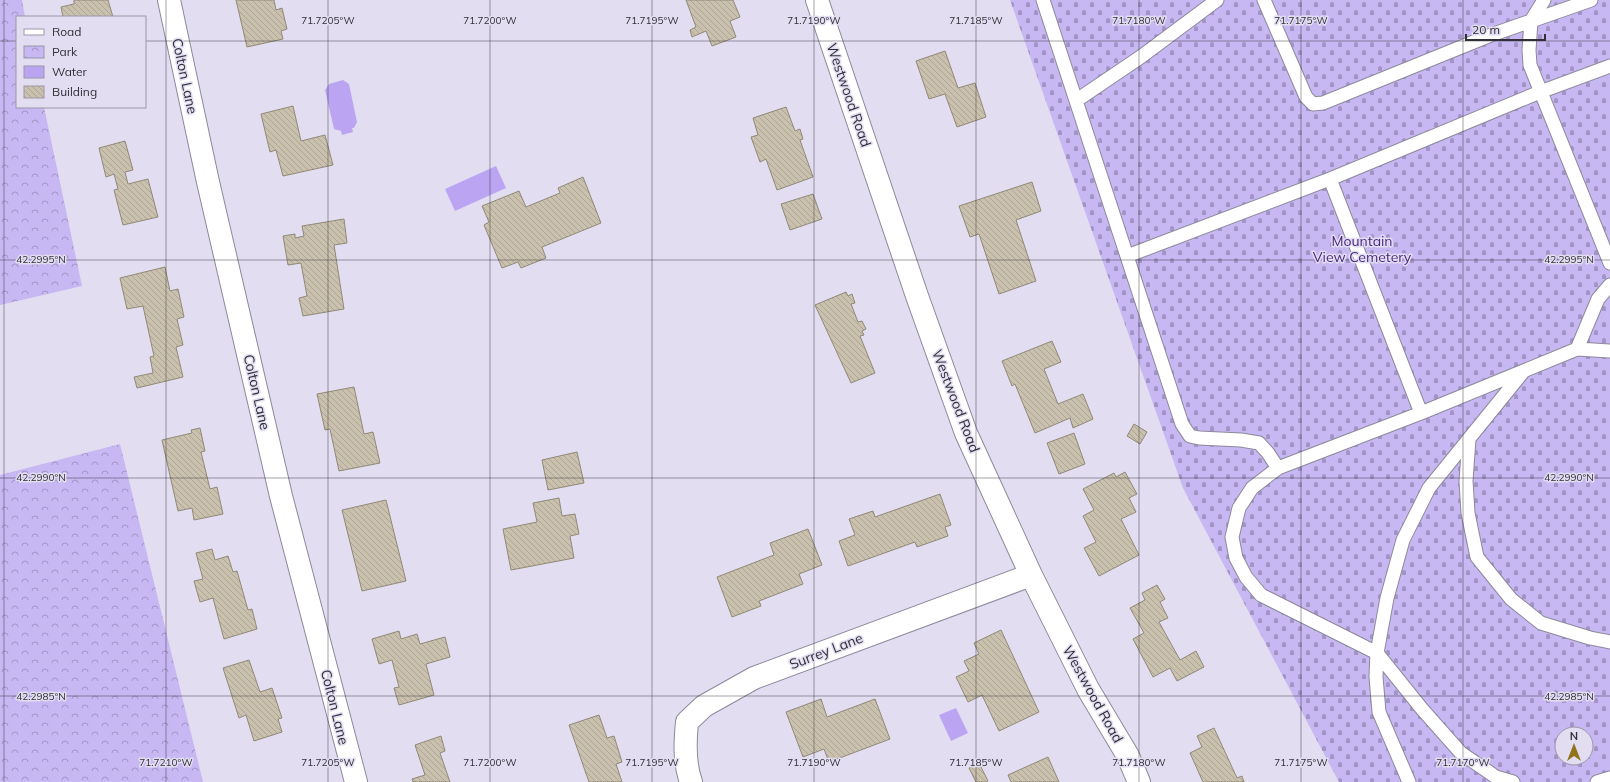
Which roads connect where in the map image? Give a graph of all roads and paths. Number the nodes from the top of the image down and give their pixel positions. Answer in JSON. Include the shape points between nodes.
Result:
{"nodes":[{"id":1,"x":169,"y":0,"type":"edge"},
{"id":2,"x":817,"y":0,"type":"edge"},
{"id":3,"x":1043,"y":0,"type":"edge"},
{"id":4,"x":1217,"y":0,"type":"edge"},
{"id":5,"x":1264,"y":0,"type":"edge"},
{"id":6,"x":1544,"y":0,"type":"edge"},
{"id":7,"x":1591,"y":0,"type":"edge"},
{"id":8,"x":1531,"y":22,"type":"junction"},
{"id":9,"x":1610,"y":66,"type":"edge"},
{"id":10,"x":1540,"y":92,"type":"junction"},
{"id":11,"x":1077,"y":100,"type":"junction"},
{"id":12,"x":1330,"y":179,"type":"junction"},
{"id":13,"x":1127,"y":256,"type":"junction"},
{"id":14,"x":1610,"y":263,"type":"edge"},
{"id":15,"x":1610,"y":285,"type":"edge"},
{"id":16,"x":1577,"y":350,"type":"junction"},
{"id":17,"x":1610,"y":351,"type":"edge"},
{"id":18,"x":1523,"y":372,"type":"junction"},
{"id":19,"x":1421,"y":413,"type":"junction"},
{"id":20,"x":1469,"y":440,"type":"junction"},
{"id":21,"x":1278,"y":468,"type":"junction"},
{"id":22,"x":1031,"y":575,"type":"junction"},
{"id":23,"x":1610,"y":642,"type":"edge"},
{"id":24,"x":1377,"y":653,"type":"junction"},
{"id":25,"x":1610,"y":778,"type":"edge"},
{"id":26,"x":356,"y":782,"type":"edge"},
{"id":27,"x":690,"y":782,"type":"edge"},
{"id":28,"x":1139,"y":782,"type":"edge"},
{"id":29,"x":1409,"y":782,"type":"edge"},
{"id":30,"x":1513,"y":782,"type":"edge"},
{"id":31,"x":1597,"y":782,"type":"edge"}],
"edges":[{"from":1,"to":26,"type":"street","name":"Colton Lane","via":[[281,496]]},
{"from":2,"to":22,"type":"street","name":"Westwood Road","via":[[966,433]]},
{"from":3,"to":11,"type":"lane"},
{"from":4,"to":11,"type":"lane"},
{"from":5,"to":8,"type":"lane","via":[[1306,98],[1313,104],[1323,103]]},
{"from":6,"to":8,"type":"lane"},
{"from":7,"to":8,"type":"lane"},
{"from":8,"to":10,"type":"lane","via":[[1530,65]]},
{"from":9,"to":10,"type":"lane"},
{"from":10,"to":12,"type":"lane"},
{"from":10,"to":14,"type":"lane"},
{"from":11,"to":13,"type":"lane"},
{"from":12,"to":13,"type":"lane"},
{"from":12,"to":19,"type":"lane"},
{"from":13,"to":21,"type":"lane","via":[[1182,424],[1190,436],[1259,443]]},
{"from":15,"to":16,"type":"lane","via":[[1598,299]]},
{"from":16,"to":17,"type":"lane"},
{"from":16,"to":18,"type":"lane"},
{"from":18,"to":19,"type":"lane"},
{"from":18,"to":20,"type":"lane"},
{"from":19,"to":21,"type":"lane"},
{"from":20,"to":23,"type":"lane","via":[[1466,480],[1468,513],[1477,557],[1511,599],[1541,623]]},
{"from":20,"to":24,"type":"lane","via":[[1429,488],[1403,540],[1387,598]]},
{"from":21,"to":24,"type":"lane","via":[[1252,488],[1239,508],[1232,537],[1236,558],[1246,578],[1262,594]]},
{"from":22,"to":27,"type":"street","name":"Surrey Lane","via":[[754,678],[704,706],[687,722],[684,745]]},
{"from":22,"to":28,"type":"street","name":"Westwood Road","via":[[1088,689],[1128,756]]},
{"from":24,"to":29,"type":"lane","via":[[1379,712]]},
{"from":24,"to":30,"type":"lane","via":[[1461,753],[1496,777]]},
{"from":25,"to":31,"type":"lane"}]}
